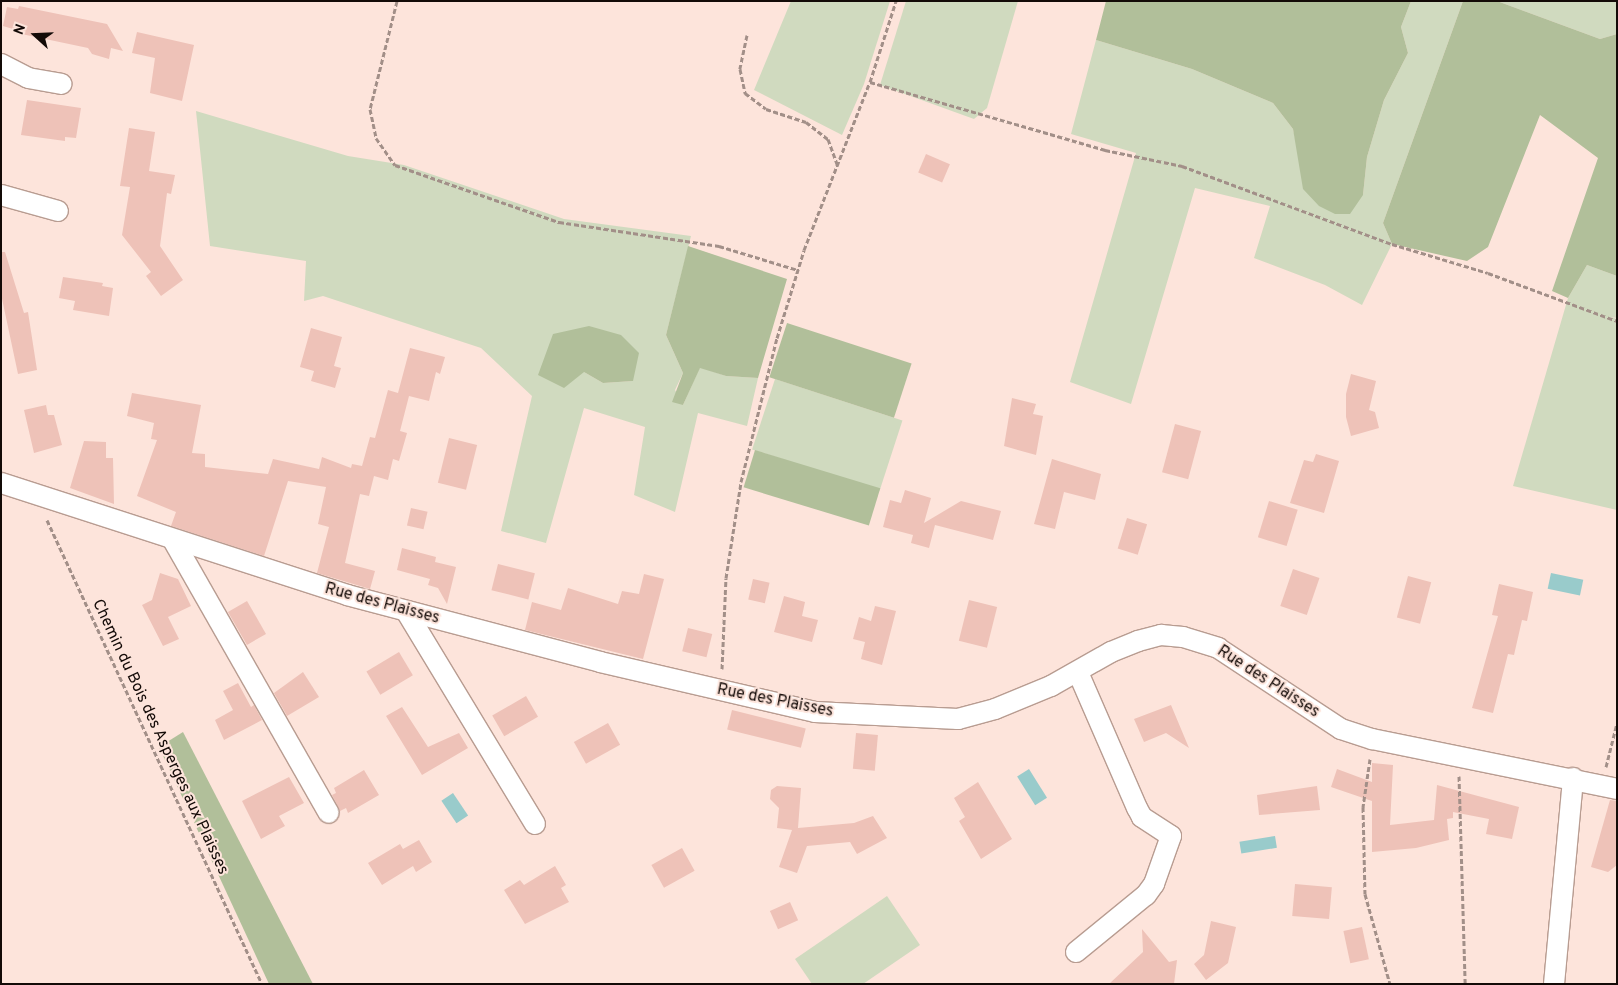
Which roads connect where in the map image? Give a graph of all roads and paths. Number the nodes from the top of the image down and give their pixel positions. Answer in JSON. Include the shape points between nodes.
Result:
{"nodes":[{"id":1,"x":397,"y":1,"type":"edge"},
{"id":2,"x":896,"y":1,"type":"edge"},
{"id":3,"x":747,"y":35,"type":"dead end"},
{"id":4,"x":1,"y":64,"type":"edge"},
{"id":5,"x":870,"y":82,"type":"junction"},
{"id":6,"x":62,"y":84,"type":"dead end"},
{"id":7,"x":838,"y":164,"type":"junction"},
{"id":8,"x":1,"y":195,"type":"edge"},
{"id":9,"x":58,"y":211,"type":"dead end"},
{"id":10,"x":798,"y":270,"type":"junction"},
{"id":11,"x":1617,"y":321,"type":"edge"},
{"id":12,"x":1,"y":483,"type":"edge"},
{"id":13,"x":46,"y":499,"type":"junction"},
{"id":14,"x":173,"y":540,"type":"junction"},
{"id":15,"x":406,"y":611,"type":"junction"},
{"id":16,"x":1078,"y":672,"type":"junction"},
{"id":17,"x":721,"y":692,"type":"junction"},
{"id":18,"x":1617,"y":723,"type":"edge"},
{"id":19,"x":1372,"y":739,"type":"junction"},
{"id":20,"x":1458,"y":755,"type":"junction"},
{"id":21,"x":1573,"y":778,"type":"junction"},
{"id":22,"x":1609,"y":787,"type":"edge"},
{"id":23,"x":329,"y":813,"type":"dead end"},
{"id":24,"x":535,"y":824,"type":"dead end"},
{"id":25,"x":1076,"y":952,"type":"dead end"},
{"id":26,"x":262,"y":984,"type":"edge"},
{"id":27,"x":1390,"y":984,"type":"edge"},
{"id":28,"x":1465,"y":984,"type":"edge"},
{"id":29,"x":1554,"y":984,"type":"edge"}],
"edges":[{"from":1,"to":10,"type":"path","via":[[370,109],[376,138],[395,165],[559,222],[719,246]]},
{"from":2,"to":5,"type":"path"},
{"from":3,"to":7,"type":"path","via":[[740,70],[745,93],[766,108],[806,122],[828,139]]},
{"from":4,"to":6,"type":"street","via":[[28,78]]},
{"from":5,"to":7,"type":"path"},
{"from":5,"to":11,"type":"path","via":[[1105,150],[1182,166],[1392,244],[1488,273]]},
{"from":7,"to":10,"type":"path"},
{"from":8,"to":9,"type":"street"},
{"from":10,"to":17,"type":"path","via":[[776,338],[741,482],[726,578]]},
{"from":12,"to":13,"type":"street","name":"Rue des Plaisses"},
{"from":13,"to":14,"type":"street","name":"Rue des Plaisses"},
{"from":13,"to":26,"type":"path","name":"Chemin du Bois des Asperges aux Plaisses","via":[[47,526]]},
{"from":14,"to":15,"type":"street","name":"Rue des Plaisses"},
{"from":14,"to":23,"type":"street"},
{"from":15,"to":17,"type":"street","name":"Rue des Plaisses"},
{"from":15,"to":24,"type":"street"},
{"from":16,"to":17,"type":"street","name":"Rue des Plaisses","via":[[995,709],[958,719],[815,712]]},
{"from":16,"to":19,"type":"street","name":"Rue des Plaisses","via":[[1138,641],[1161,635],[1183,637],[1218,648],[1341,729]]},
{"from":16,"to":25,"type":"street","via":[[1142,817],[1171,836],[1154,884],[1146,895]]},
{"from":18,"to":22,"type":"path"},
{"from":19,"to":20,"type":"street","name":"Rue des Plaisses"},
{"from":19,"to":27,"type":"path","via":[[1363,807],[1365,894]]},
{"from":20,"to":21,"type":"street","name":"Rue des Plaisses"},
{"from":20,"to":28,"type":"path"},
{"from":21,"to":22,"type":"street","name":"Rue des Plaisses"},
{"from":21,"to":29,"type":"street"}]}
